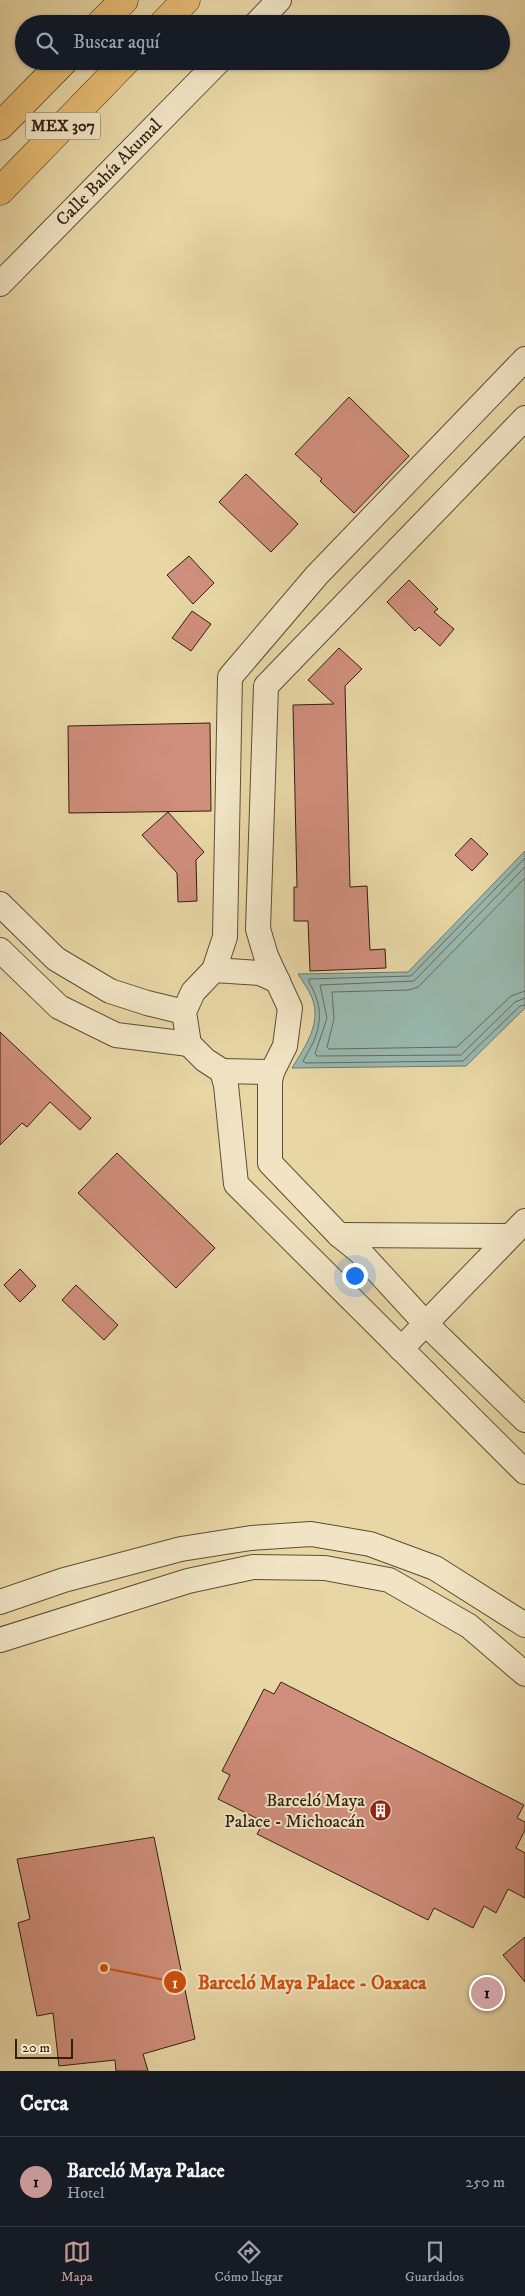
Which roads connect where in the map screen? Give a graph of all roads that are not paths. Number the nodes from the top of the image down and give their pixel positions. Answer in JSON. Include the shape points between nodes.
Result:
{"nodes":[{"id":1,"x":124,"y":0,"type":"edge"},
{"id":2,"x":186,"y":0,"type":"edge"},
{"id":3,"x":279,"y":0,"type":"edge"},
{"id":4,"x":109,"y":15,"type":"edge"},
{"id":5,"x":172,"y":15,"type":"edge"},
{"id":6,"x":265,"y":15,"type":"edge"},
{"id":7,"x":55,"y":70,"type":"edge"},
{"id":8,"x":117,"y":70,"type":"edge"},
{"id":9,"x":210,"y":70,"type":"edge"},
{"id":10,"x":0,"y":126,"type":"edge"},
{"id":11,"x":0,"y":191,"type":"edge"},
{"id":12,"x":0,"y":284,"type":"edge"},
{"id":13,"x":525,"y":359,"type":"edge"},
{"id":14,"x":525,"y":418,"type":"edge"},
{"id":15,"x":0,"y":904,"type":"edge"},
{"id":16,"x":0,"y":950,"type":"edge"},
{"id":17,"x":214,"y":970,"type":"junction"},
{"id":18,"x":278,"y":982,"type":"junction"},
{"id":19,"x":184,"y":1012,"type":"junction"},
{"id":20,"x":189,"y":1044,"type":"junction"},
{"id":21,"x":222,"y":1071,"type":"junction"},
{"id":22,"x":272,"y":1072,"type":"junction"},
{"id":23,"x":517,"y":1228,"type":"edge"},
{"id":24,"x":339,"y":1235,"type":"junction"},
{"id":25,"x":426,"y":1324,"type":"junction"},
{"id":26,"x":401,"y":1349,"type":"junction"},
{"id":27,"x":525,"y":1420,"type":"edge"},
{"id":28,"x":525,"y":1472,"type":"edge"},
{"id":29,"x":0,"y":1602,"type":"edge"},
{"id":30,"x":525,"y":1625,"type":"edge"},
{"id":31,"x":0,"y":1640,"type":"edge"},
{"id":32,"x":525,"y":1674,"type":"edge"}],
"edges":[{"from":1,"to":4,"type":"highway"},
{"from":2,"to":5,"type":"highway"},
{"from":3,"to":6,"type":"street"},
{"from":7,"to":10,"type":"highway","number":"MEX 307"},
{"from":8,"to":11,"type":"highway","number":"MEX 307"},
{"from":9,"to":12,"type":"street","name":"Calle Bahía Akumal"},
{"from":13,"to":17,"type":"street","via":[[318,576],[230,678],[225,936]]},
{"from":14,"to":18,"type":"street","via":[[266,686],[258,929]]},
{"from":15,"to":19,"type":"street","via":[[56,960],[110,991]]},
{"from":16,"to":20,"type":"street","via":[[59,1007],[116,1035]]},
{"from":17,"to":18,"type":"street","via":[[260,973]]},
{"from":17,"to":19,"type":"street","via":[[194,992]]},
{"from":18,"to":22,"type":"street","via":[[290,1008],[285,1046]]},
{"from":19,"to":20,"type":"street"},
{"from":20,"to":21,"type":"street"},
{"from":21,"to":22,"type":"street"},
{"from":21,"to":26,"type":"street","via":[[236,1184]]},
{"from":22,"to":24,"type":"street","via":[[270,1163]]},
{"from":23,"to":24,"type":"street"},
{"from":23,"to":25,"type":"street"},
{"from":24,"to":25,"type":"street","via":[[360,1252]]},
{"from":25,"to":26,"type":"street"},
{"from":25,"to":27,"type":"street"},
{"from":26,"to":28,"type":"street"},
{"from":29,"to":30,"type":"street","via":[[64,1580],[181,1549],[251,1538],[311,1534],[370,1544],[435,1568]]},
{"from":31,"to":32,"type":"street","via":[[188,1581],[253,1566],[325,1568],[389,1580],[469,1626]]}]}
